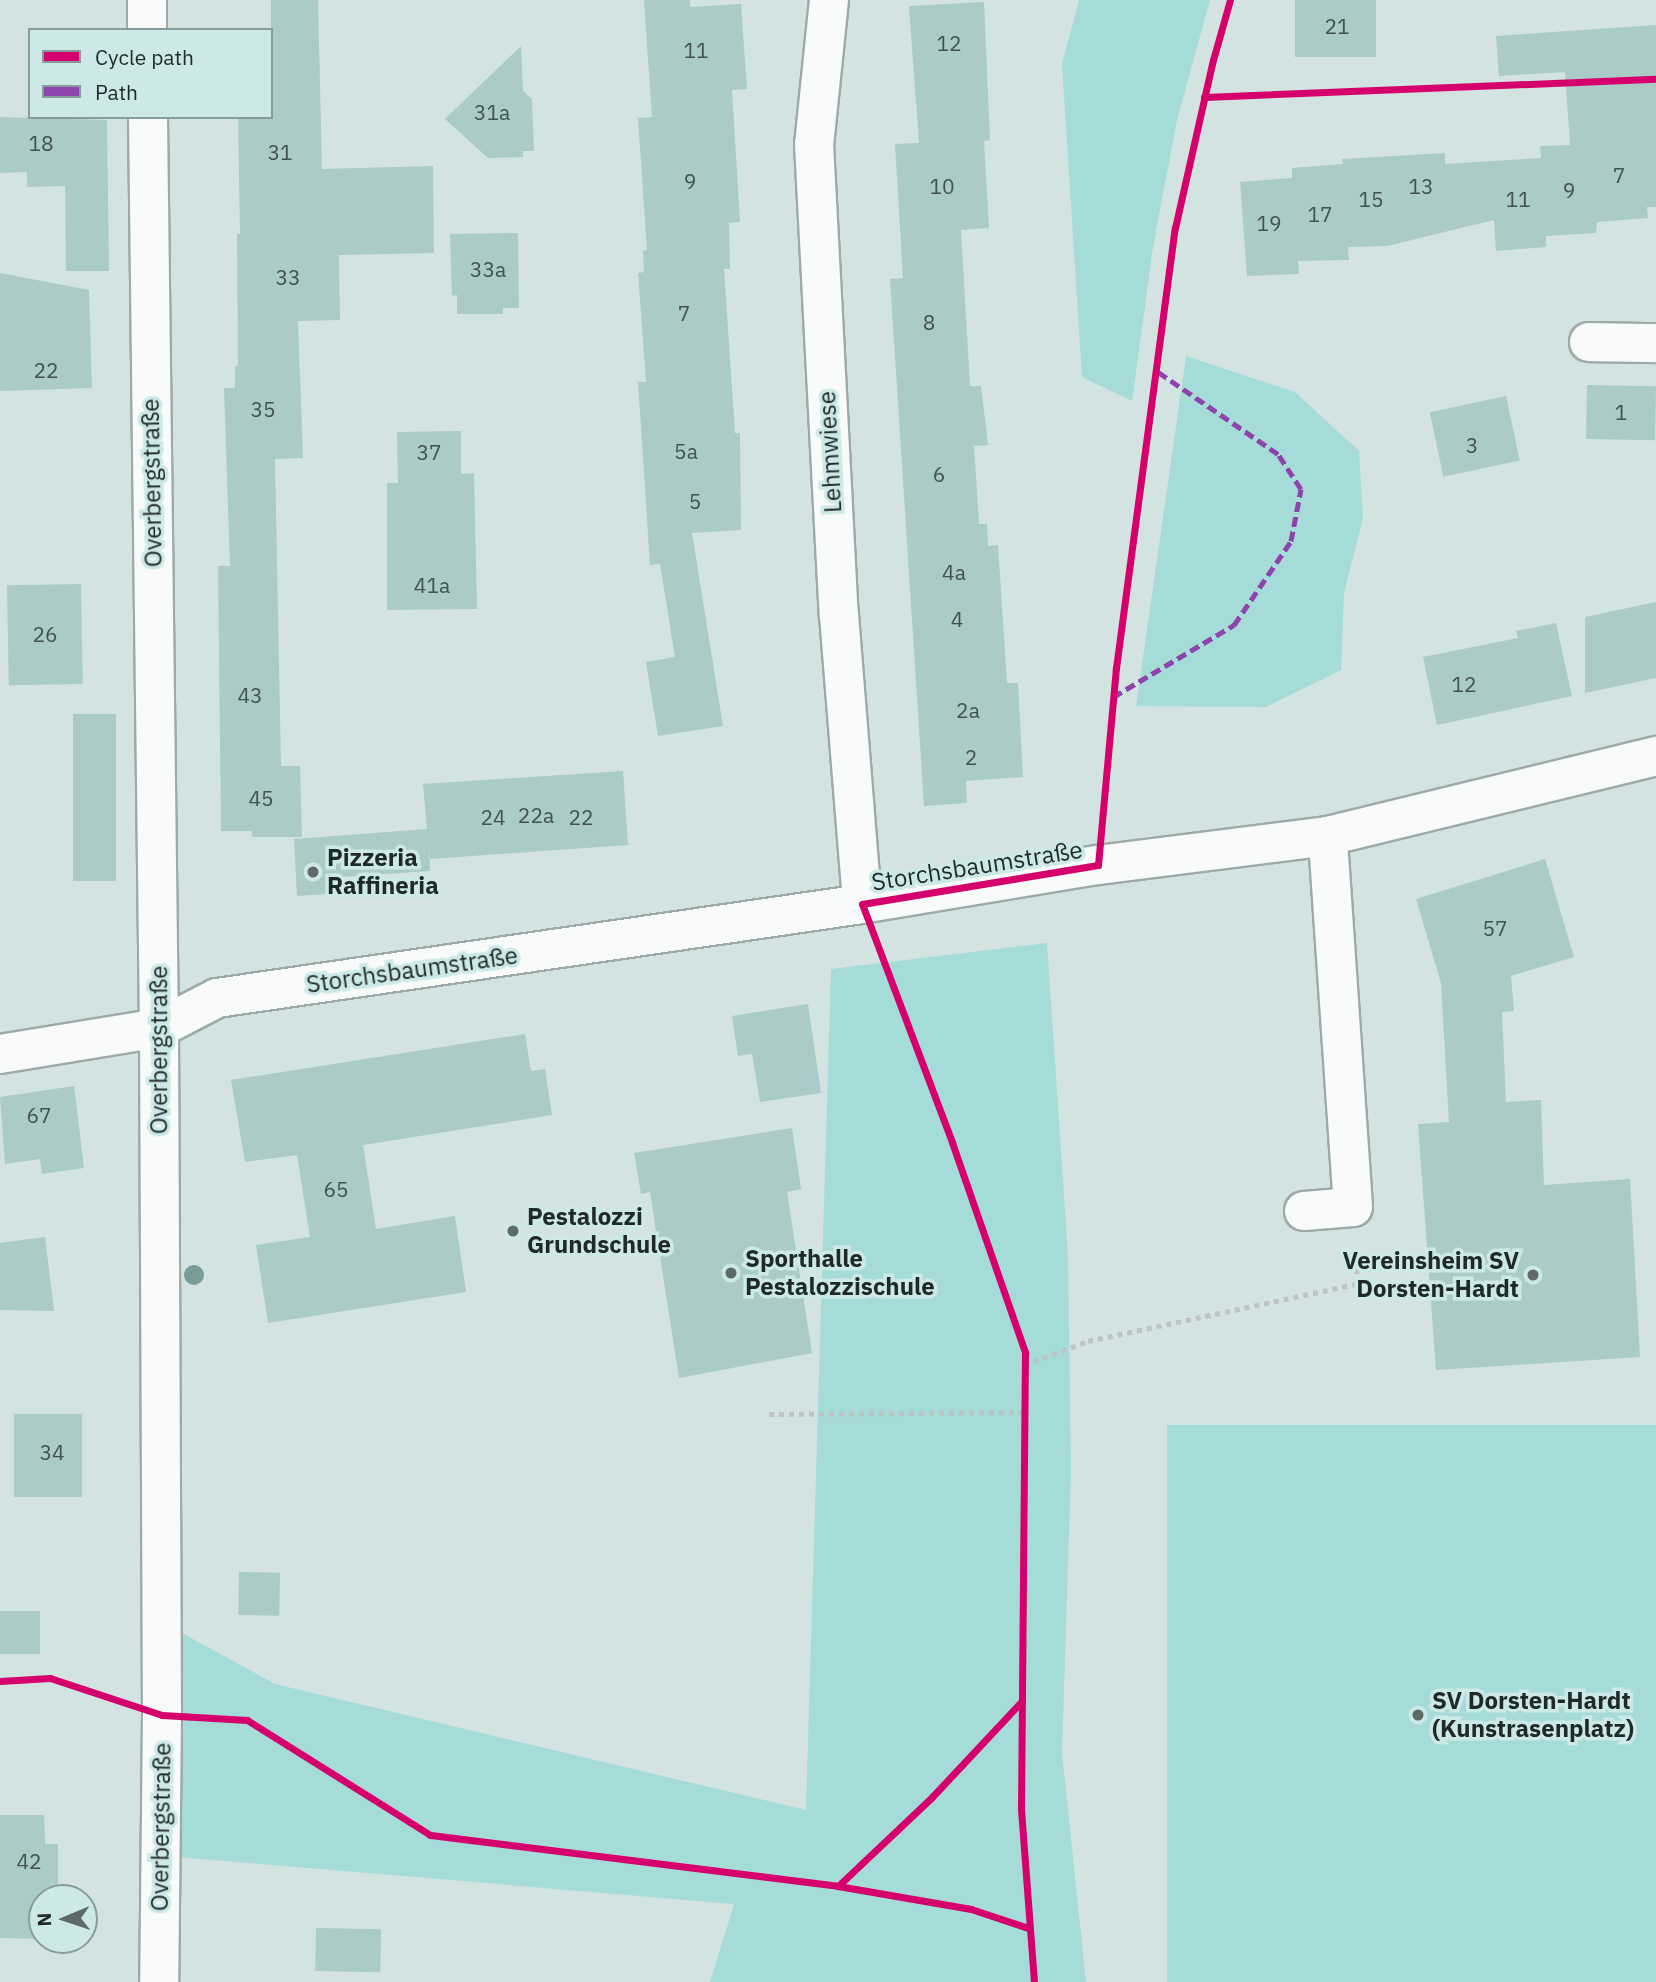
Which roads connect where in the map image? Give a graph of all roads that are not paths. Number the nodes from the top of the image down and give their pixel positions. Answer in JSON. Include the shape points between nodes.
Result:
{"nodes":[{"id":1,"x":147,"y":0,"type":"edge"},
{"id":2,"x":829,"y":0,"type":"edge"},
{"id":3,"x":147,"y":28,"type":"edge"},
{"id":4,"x":148,"y":119,"type":"edge"},
{"id":5,"x":1589,"y":342,"type":"dead end"},
{"id":6,"x":1656,"y":344,"type":"edge"},
{"id":7,"x":1656,"y":756,"type":"edge"},
{"id":8,"x":1328,"y":836,"type":"junction"},
{"id":9,"x":862,"y":904,"type":"junction"},
{"id":10,"x":159,"y":1028,"type":"junction"},
{"id":11,"x":0,"y":1054,"type":"edge"},
{"id":12,"x":1304,"y":1211,"type":"dead end"},
{"id":13,"x":159,"y":1982,"type":"edge"}],
"edges":[{"from":1,"to":3,"type":"street"},
{"from":2,"to":9,"type":"street","name":"Lehmwiese","via":[[814,144],[839,615]]},
{"from":4,"to":10,"type":"street","name":"Overbergstraße"},
{"from":5,"to":6,"type":"street"},
{"from":7,"to":8,"type":"street","name":"Storchsbaumstraße"},
{"from":8,"to":9,"type":"street","name":"Storchsbaumstraße","via":[[1098,866]]},
{"from":8,"to":12,"type":"street","via":[[1353,1207]]},
{"from":9,"to":10,"type":"street","name":"Storchsbaumstraße","via":[[217,998]]},
{"from":10,"to":11,"type":"street","name":"Storchsbaumstraße"},
{"from":10,"to":13,"type":"street","name":"Overbergstraße"}]}
